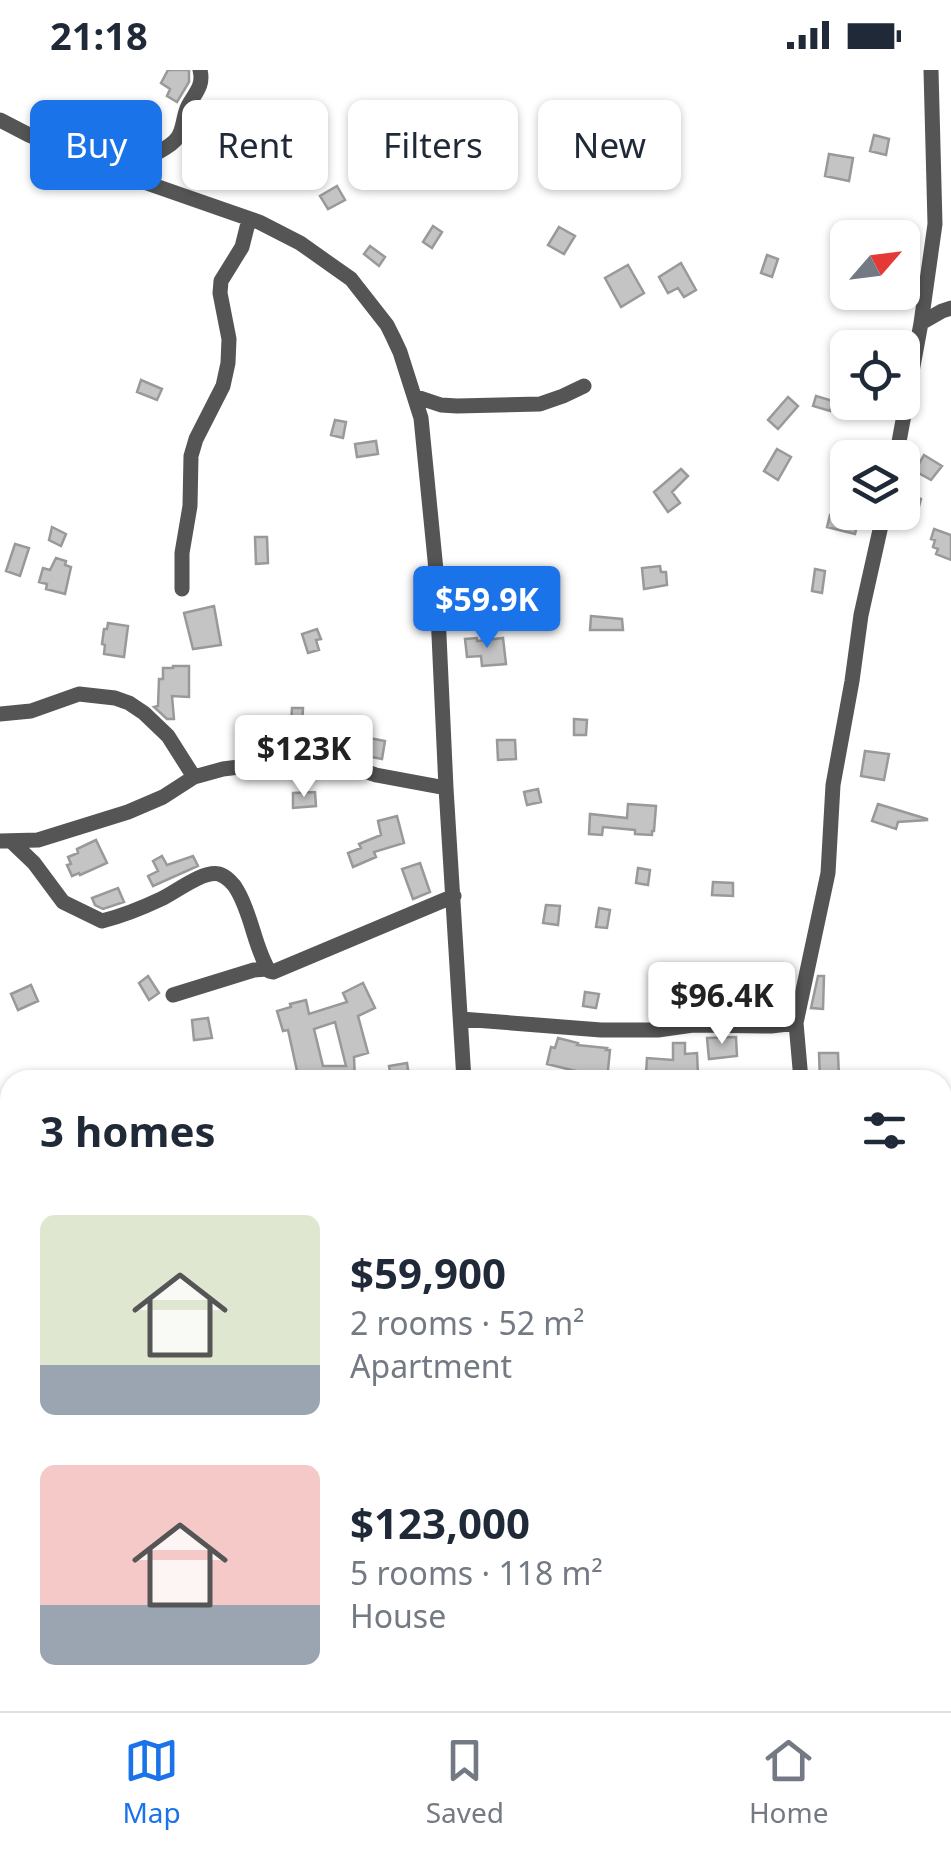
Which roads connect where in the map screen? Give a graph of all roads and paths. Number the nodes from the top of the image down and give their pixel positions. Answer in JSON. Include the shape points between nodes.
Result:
{"nodes":[{"id":1,"x":200,"y":70,"type":"edge"},
{"id":2,"x":931,"y":70,"type":"edge"},
{"id":3,"x":0,"y":120,"type":"edge"},
{"id":4,"x":30,"y":135,"type":"edge"},
{"id":5,"x":162,"y":149,"type":"edge"},
{"id":6,"x":162,"y":188,"type":"edge"},
{"id":7,"x":249,"y":219,"type":"junction"},
{"id":8,"x":951,"y":308,"type":"edge"},
{"id":9,"x":921,"y":323,"type":"junction"},
{"id":10,"x":584,"y":386,"type":"dead end"},
{"id":11,"x":414,"y":396,"type":"junction"},
{"id":12,"x":899,"y":440,"type":"edge"},
{"id":13,"x":880,"y":530,"type":"edge"},
{"id":14,"x":182,"y":590,"type":"dead end"},
{"id":15,"x":0,"y":714,"type":"edge"},
{"id":16,"x":194,"y":778,"type":"junction"},
{"id":17,"x":446,"y":788,"type":"junction"},
{"id":18,"x":6,"y":842,"type":"edge"},
{"id":19,"x":454,"y":896,"type":"junction"},
{"id":20,"x":267,"y":969,"type":"junction"},
{"id":21,"x":173,"y":995,"type":"dead end"},
{"id":22,"x":461,"y":1019,"type":"junction"},
{"id":23,"x":796,"y":1023,"type":"junction"},
{"id":24,"x":464,"y":1070,"type":"edge"},
{"id":25,"x":800,"y":1070,"type":"edge"}],
"edges":[{"from":1,"to":5,"type":"street","via":[[199,90],[178,137]]},
{"from":2,"to":9,"type":"street","via":[[934,224]]},
{"from":3,"to":4,"type":"street"},
{"from":6,"to":7,"type":"street"},
{"from":7,"to":11,"type":"street","via":[[300,243],[351,279],[387,325]]},
{"from":7,"to":14,"type":"street","via":[[242,247],[221,281],[228,363],[191,456]]},
{"from":8,"to":9,"type":"street"},
{"from":9,"to":12,"type":"street"},
{"from":10,"to":11,"type":"street","via":[[540,404],[441,406]]},
{"from":11,"to":17,"type":"street","via":[[436,570]]},
{"from":13,"to":23,"type":"street","via":[[833,785],[828,873]]},
{"from":15,"to":16,"type":"street","via":[[79,694],[115,698],[158,725]]},
{"from":16,"to":17,"type":"street","via":[[328,759]]},
{"from":16,"to":18,"type":"street","via":[[128,812],[38,840]]},
{"from":17,"to":19,"type":"street"},
{"from":18,"to":20,"type":"street","via":[[34,863],[62,902],[102,921],[196,879],[221,875],[235,886]]},
{"from":19,"to":20,"type":"street","via":[[280,971]]},
{"from":19,"to":22,"type":"street"},
{"from":20,"to":21,"type":"street"},
{"from":22,"to":23,"type":"street","via":[[620,1030]]},
{"from":22,"to":24,"type":"street"},
{"from":23,"to":25,"type":"street"}]}
